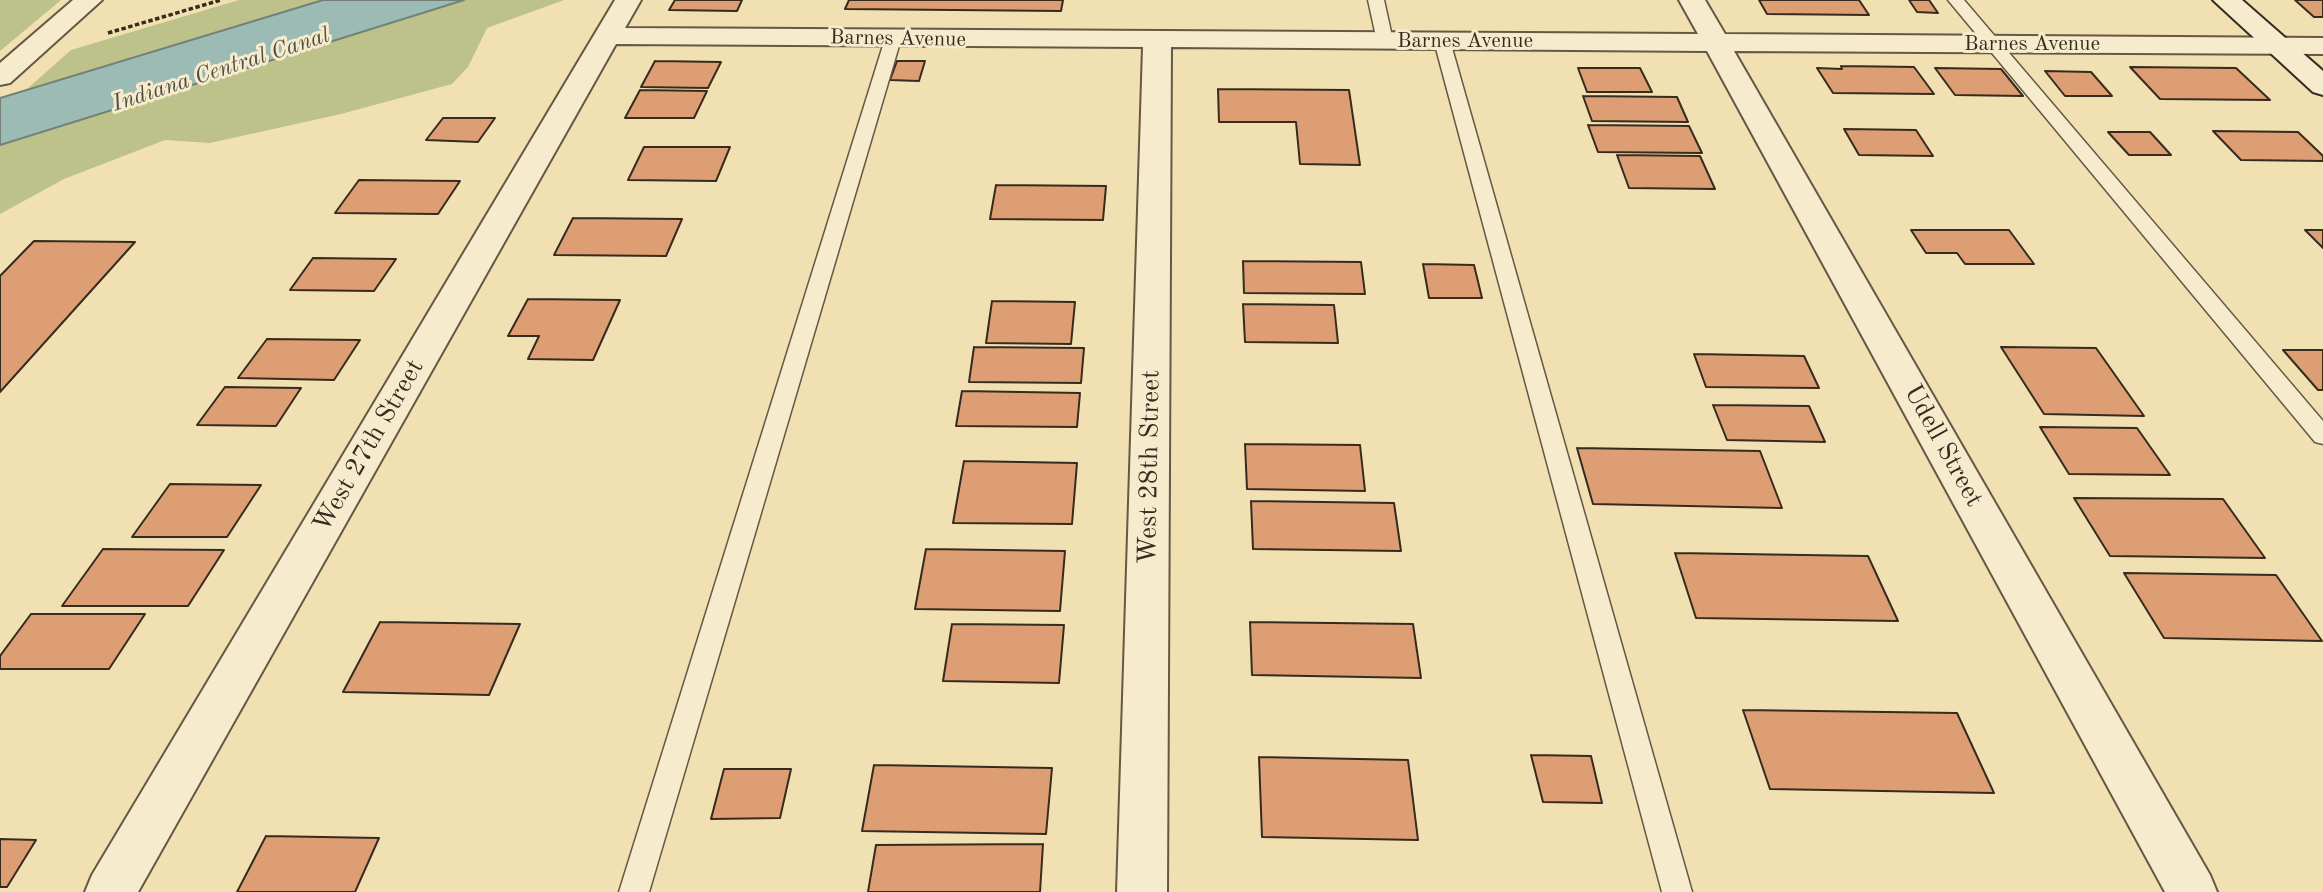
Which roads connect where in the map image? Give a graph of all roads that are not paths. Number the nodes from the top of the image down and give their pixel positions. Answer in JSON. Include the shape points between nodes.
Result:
{"nodes":[{"id":1,"x":89,"y":0,"type":"edge"},
{"id":2,"x":628,"y":0,"type":"edge"},
{"id":3,"x":1376,"y":0,"type":"edge"},
{"id":4,"x":1692,"y":0,"type":"edge"},
{"id":5,"x":1956,"y":0,"type":"edge"},
{"id":6,"x":2226,"y":0,"type":"edge"},
{"id":7,"x":606,"y":36,"type":"junction"},
{"id":8,"x":893,"y":39,"type":"junction"},
{"id":9,"x":1157,"y":41,"type":"junction"},
{"id":10,"x":1385,"y":41,"type":"junction"},
{"id":11,"x":1441,"y":41,"type":"junction"},
{"id":12,"x":1716,"y":42,"type":"junction"},
{"id":13,"x":1992,"y":44,"type":"junction"},
{"id":14,"x":2277,"y":46,"type":"junction"},
{"id":15,"x":2323,"y":46,"type":"edge"},
{"id":16,"x":0,"y":77,"type":"edge"},
{"id":17,"x":2323,"y":86,"type":"edge"},
{"id":18,"x":2323,"y":436,"type":"edge"},
{"id":19,"x":110,"y":892,"type":"edge"},
{"id":20,"x":634,"y":892,"type":"edge"},
{"id":21,"x":1142,"y":892,"type":"edge"},
{"id":22,"x":1677,"y":892,"type":"edge"},
{"id":23,"x":2192,"y":892,"type":"edge"}],
"edges":[{"from":1,"to":16,"type":"street"},
{"from":2,"to":7,"type":"street","name":"West 27th Street"},
{"from":3,"to":10,"type":"lane"},
{"from":4,"to":12,"type":"street","name":"Udell Street"},
{"from":5,"to":13,"type":"lane"},
{"from":6,"to":14,"type":"street"},
{"from":7,"to":8,"type":"street","name":"Barnes Avenue"},
{"from":7,"to":19,"type":"street","name":"West 27th Street"},
{"from":8,"to":9,"type":"street","name":"Barnes Avenue"},
{"from":8,"to":20,"type":"lane"},
{"from":9,"to":10,"type":"street","name":"Barnes Avenue"},
{"from":9,"to":21,"type":"street","name":"West 28th Street"},
{"from":10,"to":11,"type":"street","name":"Barnes Avenue"},
{"from":11,"to":12,"type":"street","name":"Barnes Avenue"},
{"from":11,"to":22,"type":"lane"},
{"from":12,"to":13,"type":"street","name":"Barnes Avenue"},
{"from":12,"to":23,"type":"street","name":"Udell Street"},
{"from":13,"to":14,"type":"street","name":"Barnes Avenue"},
{"from":13,"to":18,"type":"lane"},
{"from":14,"to":15,"type":"street","name":"Barnes Avenue"},
{"from":14,"to":17,"type":"street"}]}
